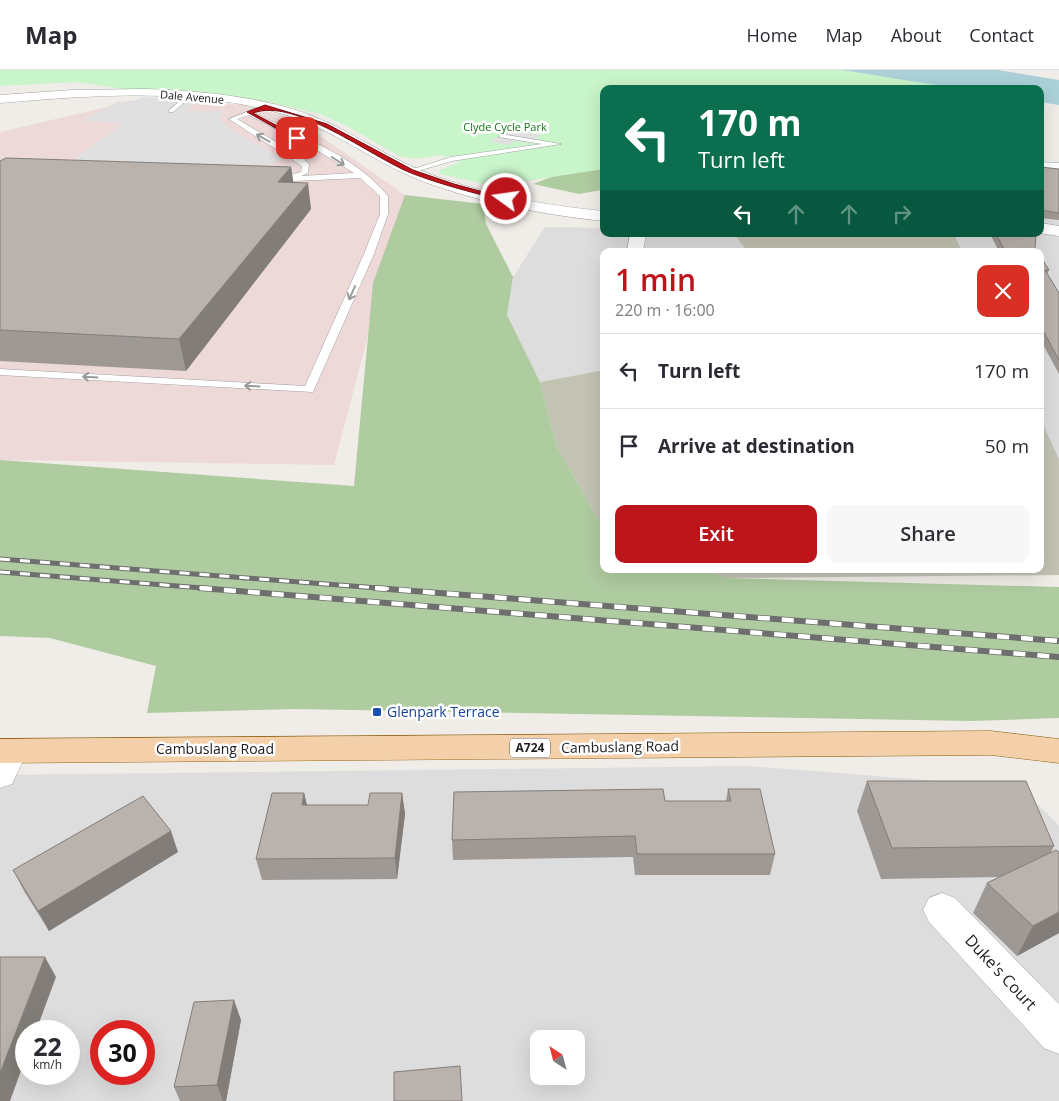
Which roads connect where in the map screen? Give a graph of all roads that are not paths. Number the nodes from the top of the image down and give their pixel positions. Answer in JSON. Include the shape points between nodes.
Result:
{"nodes":[{"id":1,"x":189,"y":96,"type":"junction"},
{"id":2,"x":0,"y":99,"type":"edge"},
{"id":3,"x":265,"y":106,"type":"junction"},
{"id":4,"x":171,"y":111,"type":"dead end"},
{"id":5,"x":249,"y":112,"type":"junction"},
{"id":6,"x":501,"y":136,"type":"dead end"},
{"id":7,"x":1044,"y":166,"type":"edge"},
{"id":8,"x":1059,"y":167,"type":"edge"},
{"id":9,"x":411,"y":171,"type":"junction"},
{"id":10,"x":362,"y":176,"type":"junction"},
{"id":11,"x":278,"y":180,"type":"junction"},
{"id":12,"x":269,"y":181,"type":"edge"},
{"id":13,"x":600,"y":215,"type":"edge"},
{"id":14,"x":1044,"y":229,"type":"edge"},
{"id":15,"x":1059,"y":231,"type":"edge"},
{"id":16,"x":0,"y":372,"type":"edge"},
{"id":17,"x":1059,"y":751,"type":"edge"},
{"id":18,"x":4,"y":759,"type":"edge"},
{"id":19,"x":942,"y":910,"type":"dead end"},
{"id":20,"x":1059,"y":1034,"type":"edge"}],
"edges":[{"from":1,"to":2,"type":"street","name":"Dale Avenue","via":[[91,93]]},
{"from":1,"to":3,"type":"street","name":"Dale Avenue"},
{"from":1,"to":4,"type":"lane"},
{"from":3,"to":5,"type":"lane"},
{"from":3,"to":9,"type":"street","name":"Dale Avenue","via":[[326,125]]},
{"from":5,"to":10,"type":"lane","one_way":true},
{"from":11,"to":5,"type":"lane","one_way":true,"via":[[304,173],[306,166],[232,119]]},
{"from":6,"to":9,"type":"lane","via":[[557,144],[451,158]]},
{"from":7,"to":8,"type":"street"},
{"from":9,"to":13,"type":"street","name":"Dale Avenue","via":[[452,186],[524,203]]},
{"from":10,"to":11,"type":"lane","via":[[330,175]]},
{"from":10,"to":16,"type":"lane","one_way":true,"via":[[384,196],[384,214],[309,390]]},
{"from":11,"to":12,"type":"lane"},
{"from":14,"to":15,"type":"street"},
{"from":17,"to":18,"type":"main road","name":"Cambuslang Road","number":"A724","via":[[991,744]]},
{"from":19,"to":20,"type":"street","name":"Duke's Court"}]}
